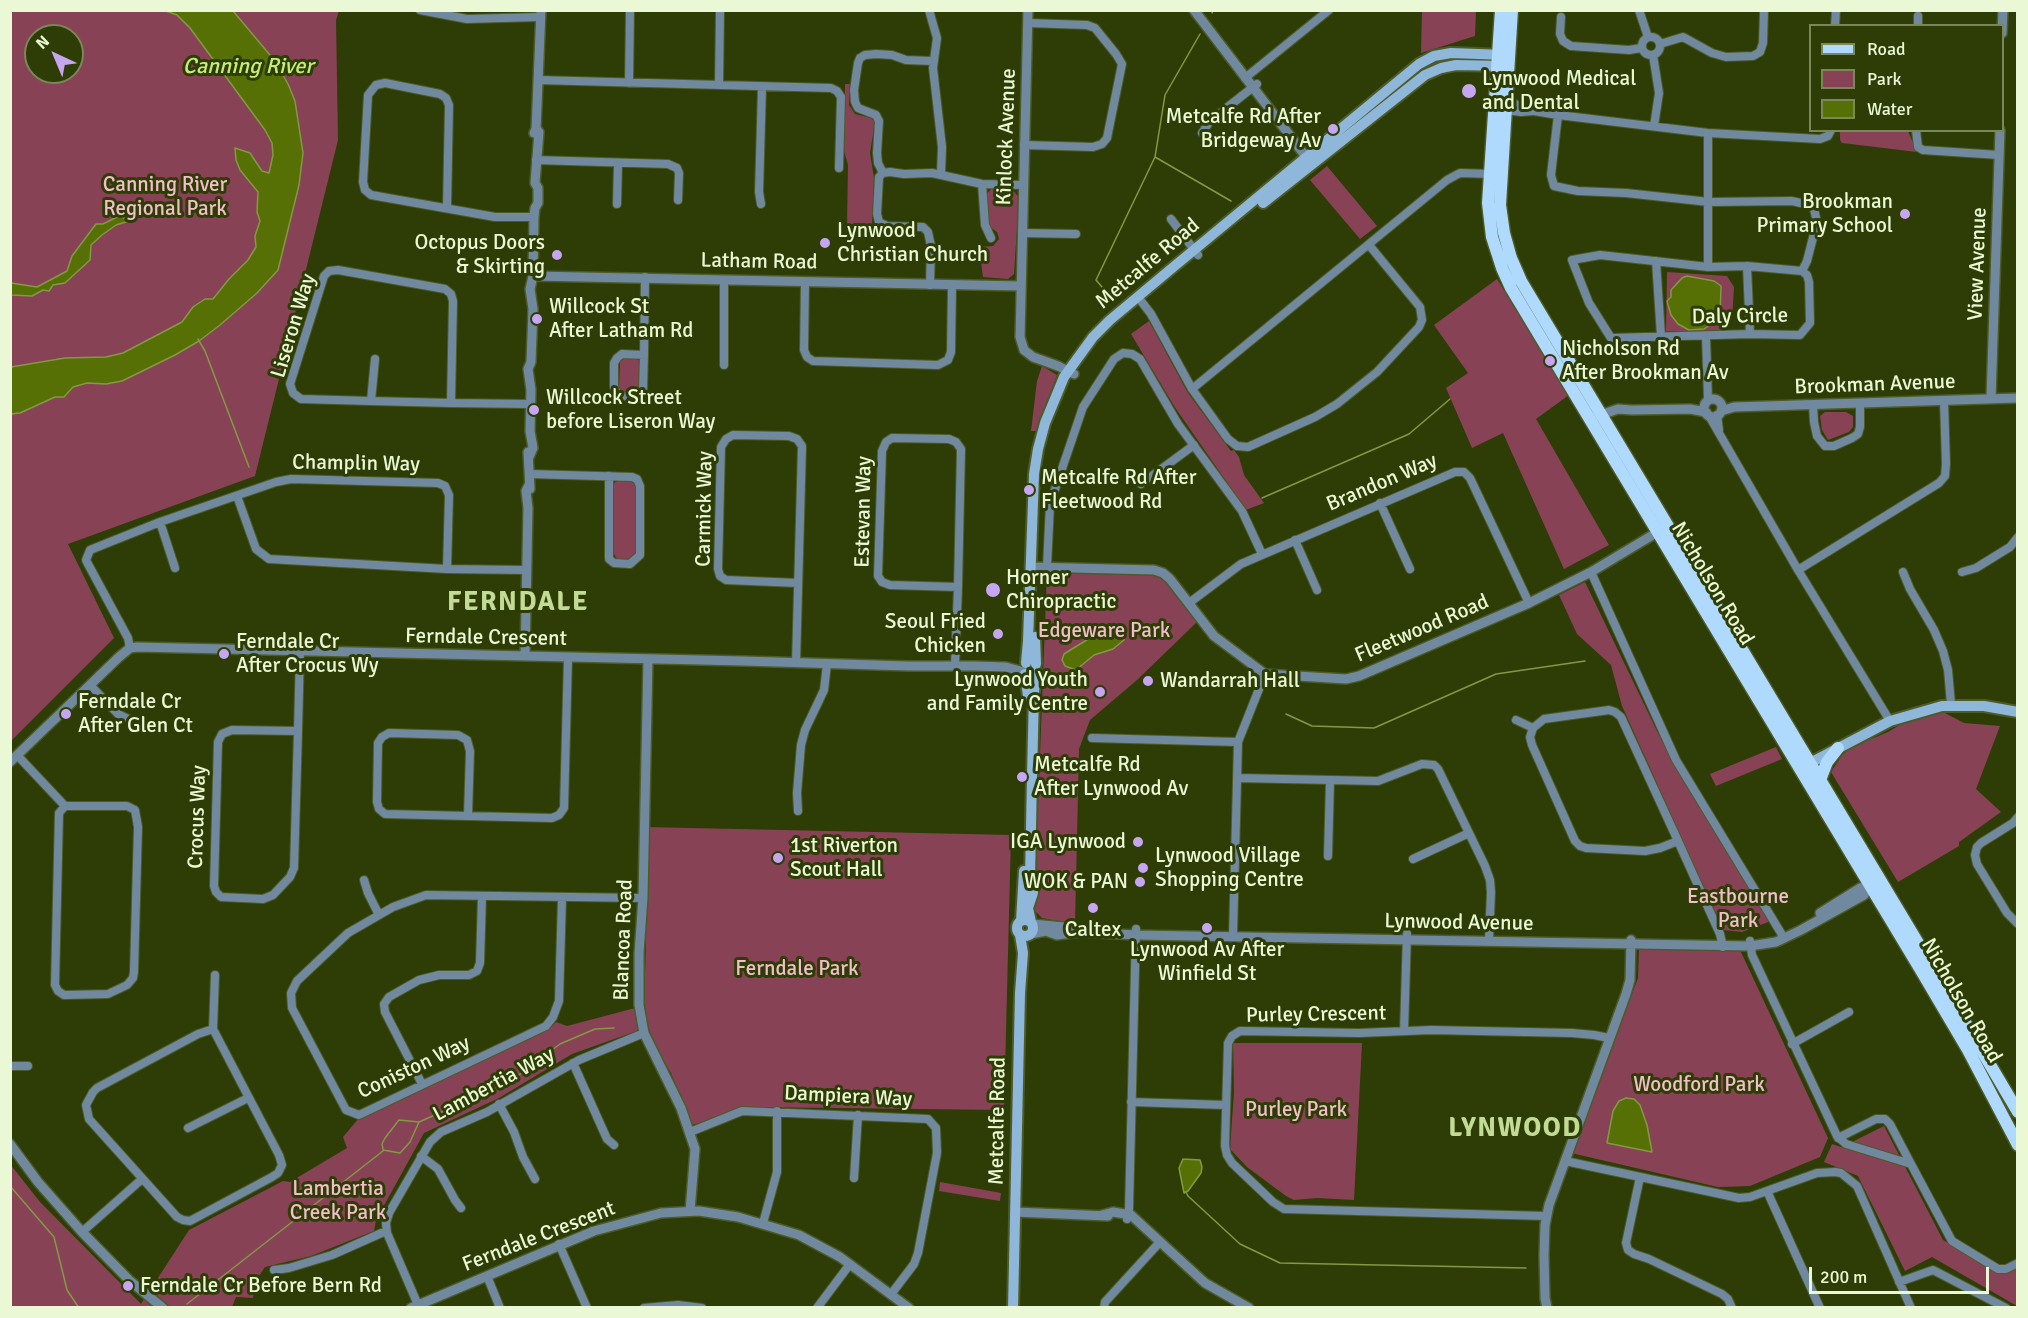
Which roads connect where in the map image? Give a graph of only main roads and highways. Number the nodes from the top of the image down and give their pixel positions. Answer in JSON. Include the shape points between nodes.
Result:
{"nodes":[{"id":1,"x":1501,"y":10,"type":"edge"},
{"id":2,"x":1512,"y":10,"type":"edge"},
{"id":3,"x":1504,"y":60,"type":"junction"},
{"id":4,"x":1495,"y":175,"type":"junction"},
{"id":5,"x":1664,"y":529,"type":"junction"},
{"id":6,"x":2018,"y":712,"type":"edge"},
{"id":7,"x":1888,"y":719,"type":"junction"},
{"id":8,"x":1838,"y":748,"type":"junction"},
{"id":9,"x":1792,"y":756,"type":"junction"},
{"id":10,"x":1809,"y":760,"type":"junction"},
{"id":11,"x":1807,"y":780,"type":"junction"},
{"id":12,"x":1820,"y":780,"type":"junction"},
{"id":13,"x":2017,"y":1111,"type":"edge"},
{"id":14,"x":2018,"y":1145,"type":"edge"},
{"id":15,"x":1018,"y":1212,"type":"junction"},
{"id":16,"x":1013,"y":1308,"type":"edge"},
{"id":17,"x":1020,"y":1308,"type":"edge"}],
"edges":[{"from":1,"to":3,"type":"main road","name":"Nicholson Road"},
{"from":2,"to":3,"type":"main road","name":"Nicholson Road"},
{"from":3,"to":4,"type":"main road","name":"Nicholson Road"},
{"from":3,"to":4,"type":"main road","name":"Nicholson Road","via":[[1506,106]]},
{"from":3,"to":15,"type":"main road","name":"Metcalfe Road","via":[[1456,65],[1425,75],[1310,158],[1093,337],[1045,423],[1034,474],[1038,567],[1028,641],[1030,734],[1023,906],[1027,928],[1020,993]]},
{"from":4,"to":5,"type":"main road","name":"Nicholson Road","via":[[1490,225],[1497,258],[1511,288]]},
{"from":5,"to":9,"type":"main road","name":"Nicholson Road"},
{"from":5,"to":10,"type":"main road","name":"Nicholson Road"},
{"from":6,"to":7,"type":"main road","via":[[1984,706],[1929,705]]},
{"from":7,"to":8,"type":"main road"},
{"from":7,"to":10,"type":"main road","via":[[1815,753]]},
{"from":8,"to":10,"type":"main road"},
{"from":8,"to":12,"type":"main road"},
{"from":9,"to":10,"type":"main road"},
{"from":9,"to":11,"type":"main road","name":"Nicholson Road"},
{"from":10,"to":11,"type":"main road"},
{"from":10,"to":12,"type":"main road","name":"Nicholson Road"},
{"from":11,"to":14,"type":"main road","name":"Nicholson Road","via":[[1968,1050]]},
{"from":12,"to":13,"type":"main road","name":"Nicholson Road"},
{"from":15,"to":16,"type":"main road","name":"Metcalfe Road"},
{"from":15,"to":17,"type":"main road","name":"Metcalfe Road"}]}
